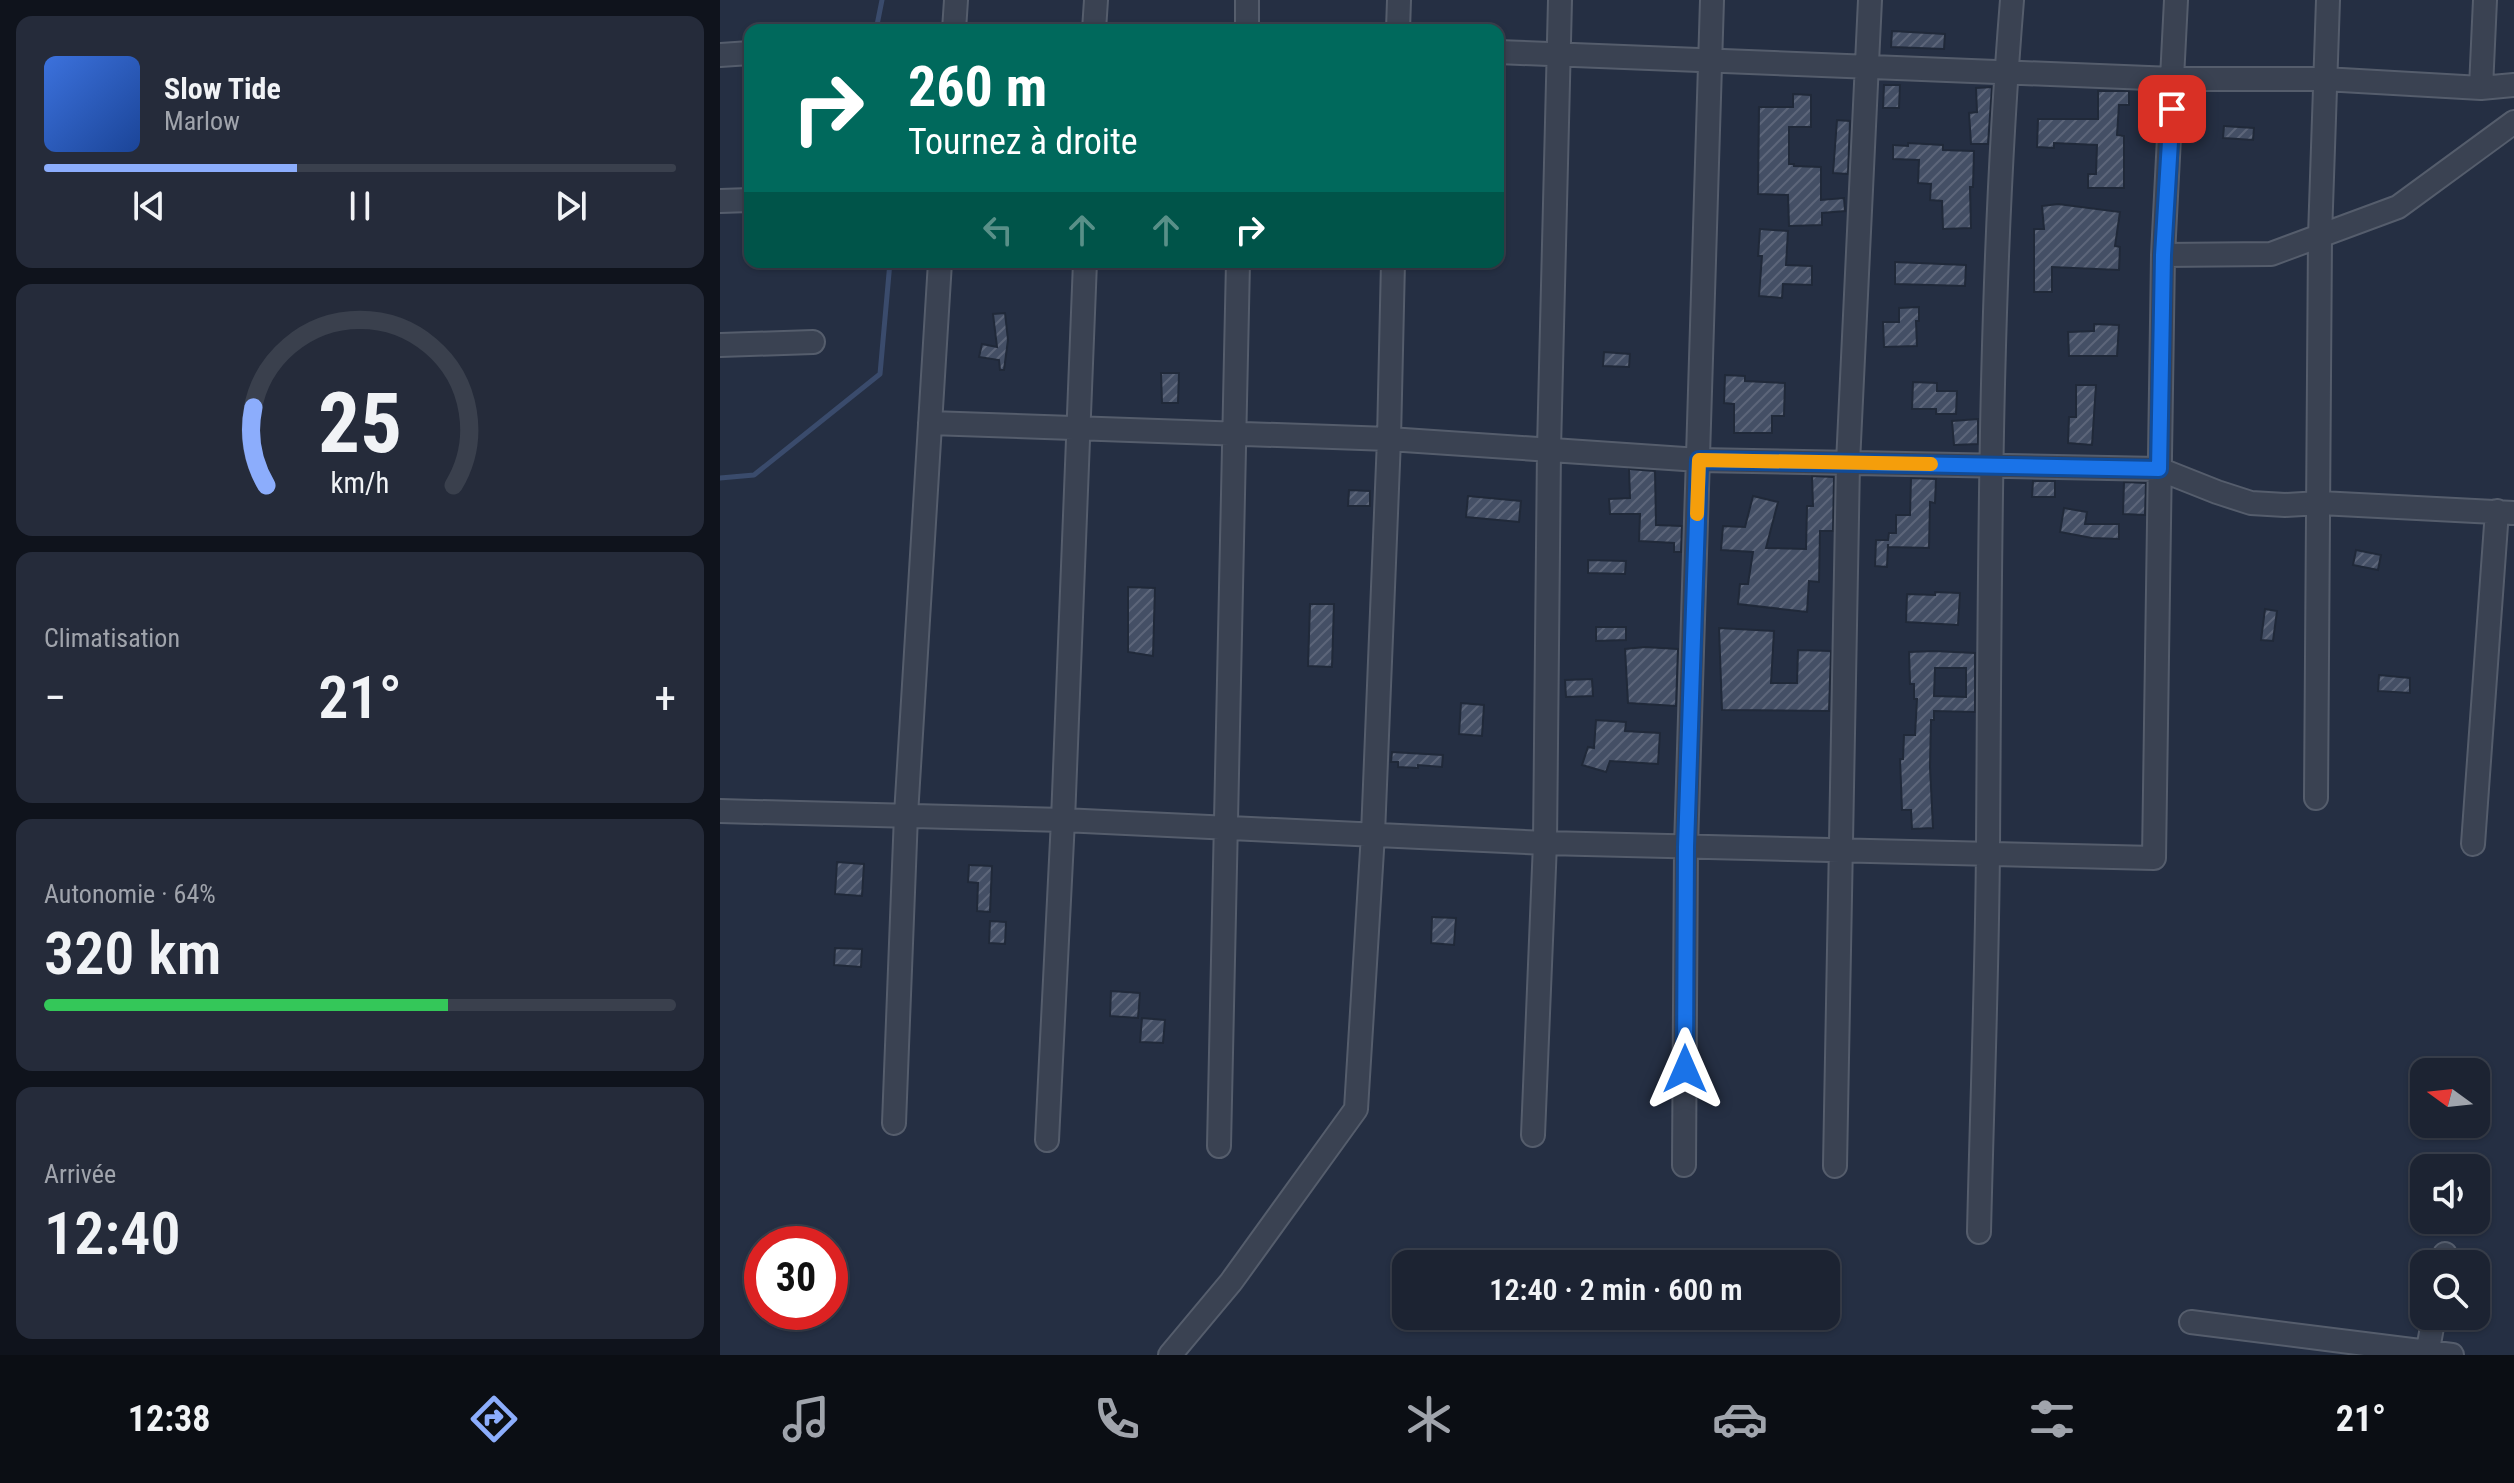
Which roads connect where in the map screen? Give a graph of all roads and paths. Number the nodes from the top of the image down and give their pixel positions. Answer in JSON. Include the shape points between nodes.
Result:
{"nodes":[{"id":1,"x":956,"y":0,"type":"edge"},
{"id":2,"x":1096,"y":0,"type":"edge"},
{"id":3,"x":1247,"y":0,"type":"edge"},
{"id":4,"x":1399,"y":0,"type":"edge"},
{"id":5,"x":1560,"y":0,"type":"edge"},
{"id":6,"x":1712,"y":0,"type":"edge"},
{"id":7,"x":1870,"y":0,"type":"edge"},
{"id":8,"x":2012,"y":0,"type":"edge"},
{"id":9,"x":2176,"y":0,"type":"edge"},
{"id":10,"x":2328,"y":0,"type":"edge"},
{"id":11,"x":2485,"y":0,"type":"edge"},
{"id":12,"x":954,"y":24,"type":"edge"},
{"id":13,"x":1094,"y":24,"type":"edge"},
{"id":14,"x":1247,"y":24,"type":"edge"},
{"id":15,"x":1398,"y":24,"type":"edge"},
{"id":16,"x":1504,"y":52,"type":"edge"},
{"id":17,"x":744,"y":53,"type":"edge"},
{"id":18,"x":1559,"y":54,"type":"junction"},
{"id":19,"x":720,"y":55,"type":"edge"},
{"id":20,"x":1711,"y":59,"type":"junction"},
{"id":21,"x":1867,"y":68,"type":"junction"},
{"id":22,"x":2006,"y":73,"type":"junction"},
{"id":23,"x":2173,"y":79,"type":"junction"},
{"id":24,"x":2324,"y":79,"type":"junction"},
{"id":25,"x":2514,"y":85,"type":"edge"},
{"id":26,"x":2481,"y":88,"type":"junction"},
{"id":27,"x":2514,"y":122,"type":"edge"},
{"id":28,"x":744,"y":200,"type":"edge"},
{"id":29,"x":720,"y":201,"type":"edge"},
{"id":30,"x":2320,"y":236,"type":"junction"},
{"id":31,"x":2163,"y":255,"type":"junction"},
{"id":32,"x":940,"y":268,"type":"edge"},
{"id":33,"x":1085,"y":268,"type":"edge"},
{"id":34,"x":1238,"y":268,"type":"edge"},
{"id":35,"x":1393,"y":268,"type":"edge"},
{"id":36,"x":813,"y":342,"type":"dead end"},
{"id":37,"x":720,"y":345,"type":"edge"},
{"id":38,"x":930,"y":423,"type":"junction"},
{"id":39,"x":1078,"y":429,"type":"junction"},
{"id":40,"x":1232,"y":433,"type":"junction"},
{"id":41,"x":1389,"y":439,"type":"junction"},
{"id":42,"x":1549,"y":449,"type":"junction"},
{"id":43,"x":1699,"y":460,"type":"junction"},
{"id":44,"x":1848,"y":463,"type":"junction"},
{"id":45,"x":1990,"y":465,"type":"junction"},
{"id":46,"x":2159,"y":469,"type":"junction"},
{"id":47,"x":2320,"y":503,"type":"junction"},
{"id":48,"x":2506,"y":512,"type":"edge"},
{"id":49,"x":2316,"y":798,"type":"dead end"},
{"id":50,"x":720,"y":811,"type":"edge"},
{"id":51,"x":906,"y":815,"type":"junction"},
{"id":52,"x":1063,"y":820,"type":"junction"},
{"id":53,"x":1227,"y":828,"type":"junction"},
{"id":54,"x":1373,"y":834,"type":"junction"},
{"id":55,"x":1545,"y":843,"type":"junction"},
{"id":56,"x":2473,"y":844,"type":"dead end"},
{"id":57,"x":1686,"y":847,"type":"junction"},
{"id":58,"x":1842,"y":850,"type":"junction"},
{"id":59,"x":1988,"y":853,"type":"junction"},
{"id":60,"x":894,"y":1123,"type":"dead end"},
{"id":61,"x":1533,"y":1135,"type":"dead end"},
{"id":62,"x":1047,"y":1140,"type":"dead end"},
{"id":63,"x":1219,"y":1146,"type":"dead end"},
{"id":64,"x":1684,"y":1165,"type":"dead end"},
{"id":65,"x":1835,"y":1166,"type":"dead end"},
{"id":66,"x":1979,"y":1232,"type":"dead end"},
{"id":67,"x":2191,"y":1322,"type":"dead end"},
{"id":68,"x":2431,"y":1330,"type":"edge"},
{"id":69,"x":2427,"y":1354,"type":"edge"},
{"id":70,"x":1170,"y":1355,"type":"edge"},
{"id":71,"x":2452,"y":1355,"type":"edge"}],
"edges":[{"from":1,"to":12,"type":"street"},
{"from":2,"to":13,"type":"street"},
{"from":3,"to":14,"type":"street"},
{"from":4,"to":15,"type":"street"},
{"from":5,"to":18,"type":"street"},
{"from":6,"to":20,"type":"street"},
{"from":7,"to":21,"type":"street"},
{"from":8,"to":22,"type":"street"},
{"from":9,"to":23,"type":"street"},
{"from":10,"to":24,"type":"street"},
{"from":11,"to":26,"type":"street"},
{"from":16,"to":18,"type":"street"},
{"from":17,"to":19,"type":"street"},
{"from":18,"to":20,"type":"street"},
{"from":18,"to":42,"type":"street"},
{"from":20,"to":21,"type":"street"},
{"from":20,"to":43,"type":"street"},
{"from":21,"to":22,"type":"street"},
{"from":21,"to":44,"type":"street"},
{"from":22,"to":23,"type":"street"},
{"from":22,"to":45,"type":"street"},
{"from":23,"to":24,"type":"street"},
{"from":23,"to":31,"type":"street"},
{"from":24,"to":26,"type":"street"},
{"from":24,"to":30,"type":"street"},
{"from":25,"to":26,"type":"street"},
{"from":27,"to":30,"type":"street","via":[[2398,207]]},
{"from":28,"to":29,"type":"street"},
{"from":30,"to":31,"type":"street","via":[[2271,254]]},
{"from":30,"to":47,"type":"street"},
{"from":31,"to":46,"type":"street"},
{"from":32,"to":38,"type":"street"},
{"from":33,"to":39,"type":"street"},
{"from":34,"to":40,"type":"street"},
{"from":35,"to":41,"type":"street"},
{"from":36,"to":37,"type":"street"},
{"from":38,"to":39,"type":"street"},
{"from":38,"to":51,"type":"street"},
{"from":39,"to":40,"type":"street"},
{"from":39,"to":52,"type":"street"},
{"from":40,"to":41,"type":"street"},
{"from":40,"to":53,"type":"street"},
{"from":41,"to":42,"type":"street"},
{"from":41,"to":54,"type":"street"},
{"from":42,"to":43,"type":"street"},
{"from":42,"to":55,"type":"street"},
{"from":43,"to":44,"type":"street"},
{"from":43,"to":57,"type":"street"},
{"from":44,"to":45,"type":"street"},
{"from":44,"to":58,"type":"street"},
{"from":45,"to":46,"type":"street"},
{"from":45,"to":59,"type":"street"},
{"from":46,"to":47,"type":"street","via":[[2251,503]]},
{"from":46,"to":59,"type":"street","via":[[2154,858]]},
{"from":47,"to":48,"type":"street"},
{"from":47,"to":49,"type":"street"},
{"from":48,"to":56,"type":"street"},
{"from":50,"to":51,"type":"street"},
{"from":51,"to":52,"type":"street"},
{"from":51,"to":60,"type":"street"},
{"from":52,"to":53,"type":"street"},
{"from":52,"to":62,"type":"street"},
{"from":53,"to":54,"type":"street"},
{"from":53,"to":63,"type":"street"},
{"from":54,"to":55,"type":"street"},
{"from":54,"to":70,"type":"street","via":[[1356,1109],[1231,1282]]},
{"from":55,"to":57,"type":"street"},
{"from":55,"to":61,"type":"street"},
{"from":57,"to":58,"type":"street"},
{"from":57,"to":64,"type":"street"},
{"from":58,"to":59,"type":"street"},
{"from":58,"to":65,"type":"street"},
{"from":59,"to":66,"type":"street"},
{"from":67,"to":69,"type":"street"},
{"from":68,"to":69,"type":"street"},
{"from":69,"to":71,"type":"street"}]}
